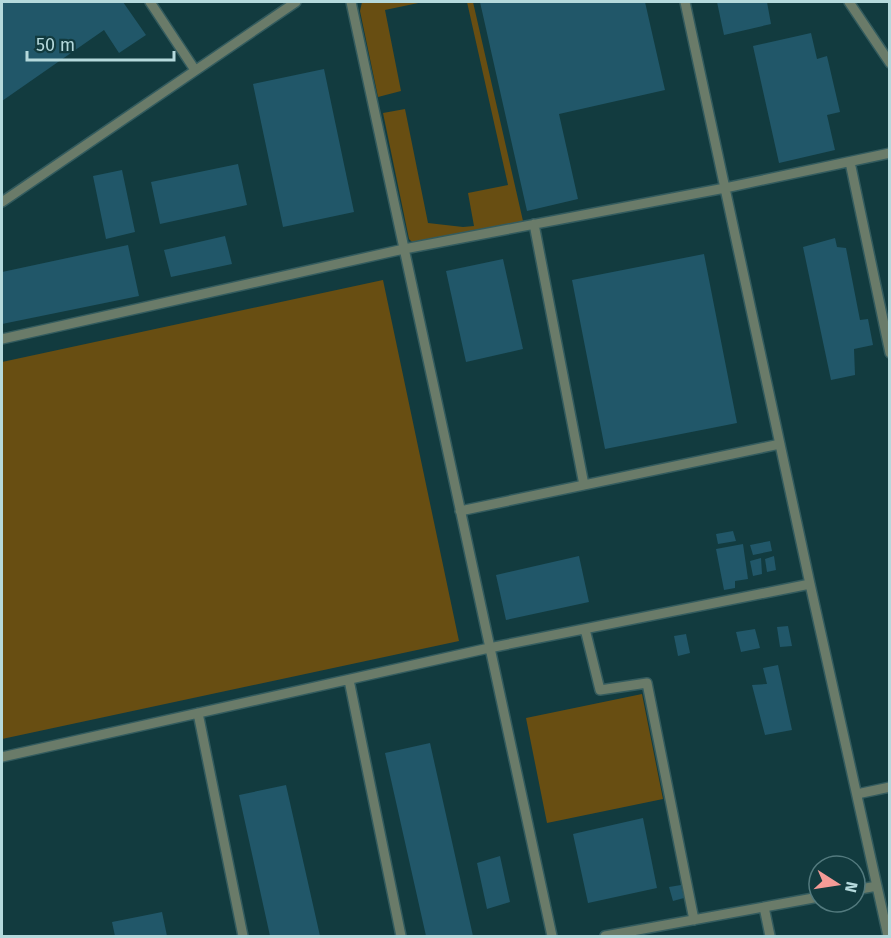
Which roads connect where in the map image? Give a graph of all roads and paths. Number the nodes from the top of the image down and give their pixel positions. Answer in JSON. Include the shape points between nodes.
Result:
{"nodes":[{"id":1,"x":150,"y":2,"type":"edge"},
{"id":2,"x":296,"y":2,"type":"edge"},
{"id":3,"x":351,"y":2,"type":"edge"},
{"id":4,"x":685,"y":2,"type":"edge"},
{"id":5,"x":849,"y":2,"type":"edge"},
{"id":6,"x":890,"y":63,"type":"edge"},
{"id":7,"x":195,"y":70,"type":"junction"},
{"id":8,"x":890,"y":153,"type":"edge"},
{"id":9,"x":850,"y":162,"type":"junction"},
{"id":10,"x":725,"y":188,"type":"junction"},
{"id":11,"x":2,"y":202,"type":"edge"},
{"id":12,"x":534,"y":224,"type":"junction"},
{"id":13,"x":404,"y":249,"type":"junction"},
{"id":14,"x":2,"y":339,"type":"edge"},
{"id":15,"x":890,"y":353,"type":"edge"},
{"id":16,"x":780,"y":444,"type":"junction"},
{"id":17,"x":584,"y":485,"type":"junction"},
{"id":18,"x":460,"y":511,"type":"junction"},
{"id":19,"x":810,"y":584,"type":"junction"},
{"id":20,"x":585,"y":629,"type":"junction"},
{"id":21,"x":489,"y":648,"type":"junction"},
{"id":22,"x":349,"y":680,"type":"junction"},
{"id":23,"x":198,"y":713,"type":"junction"},
{"id":24,"x":2,"y":757,"type":"edge"},
{"id":25,"x":890,"y":788,"type":"edge"},
{"id":26,"x":857,"y":794,"type":"junction"},
{"id":27,"x":877,"y":886,"type":"junction"},
{"id":28,"x":867,"y":888,"type":"edge"},
{"id":29,"x":807,"y":899,"type":"edge"},
{"id":30,"x":764,"y":907,"type":"junction"},
{"id":31,"x":694,"y":920,"type":"junction"},
{"id":32,"x":243,"y":936,"type":"edge"},
{"id":33,"x":401,"y":936,"type":"edge"},
{"id":34,"x":552,"y":936,"type":"edge"},
{"id":35,"x":605,"y":936,"type":"edge"},
{"id":36,"x":770,"y":936,"type":"edge"},
{"id":37,"x":888,"y":936,"type":"edge"}],
"edges":[{"from":1,"to":7,"type":"lane"},
{"from":2,"to":7,"type":"lane"},
{"from":3,"to":13,"type":"lane"},
{"from":4,"to":10,"type":"lane"},
{"from":5,"to":6,"type":"lane"},
{"from":7,"to":11,"type":"lane"},
{"from":8,"to":9,"type":"lane"},
{"from":9,"to":10,"type":"lane"},
{"from":9,"to":15,"type":"lane"},
{"from":10,"to":12,"type":"lane"},
{"from":10,"to":16,"type":"lane"},
{"from":12,"to":13,"type":"lane"},
{"from":12,"to":17,"type":"lane"},
{"from":13,"to":14,"type":"lane"},
{"from":13,"to":18,"type":"lane"},
{"from":16,"to":17,"type":"lane"},
{"from":16,"to":19,"type":"lane"},
{"from":17,"to":18,"type":"lane"},
{"from":18,"to":21,"type":"lane"},
{"from":19,"to":20,"type":"lane"},
{"from":19,"to":26,"type":"lane"},
{"from":20,"to":21,"type":"lane"},
{"from":20,"to":31,"type":"lane","via":[[600,690],[647,683]]},
{"from":21,"to":22,"type":"lane"},
{"from":21,"to":34,"type":"lane"},
{"from":22,"to":23,"type":"lane"},
{"from":22,"to":33,"type":"lane"},
{"from":23,"to":24,"type":"lane"},
{"from":23,"to":32,"type":"lane"},
{"from":25,"to":26,"type":"lane"},
{"from":26,"to":27,"type":"lane"},
{"from":27,"to":28,"type":"lane"},
{"from":27,"to":37,"type":"lane"},
{"from":29,"to":30,"type":"lane"},
{"from":30,"to":31,"type":"lane"},
{"from":30,"to":36,"type":"lane"},
{"from":31,"to":35,"type":"lane"}]}
